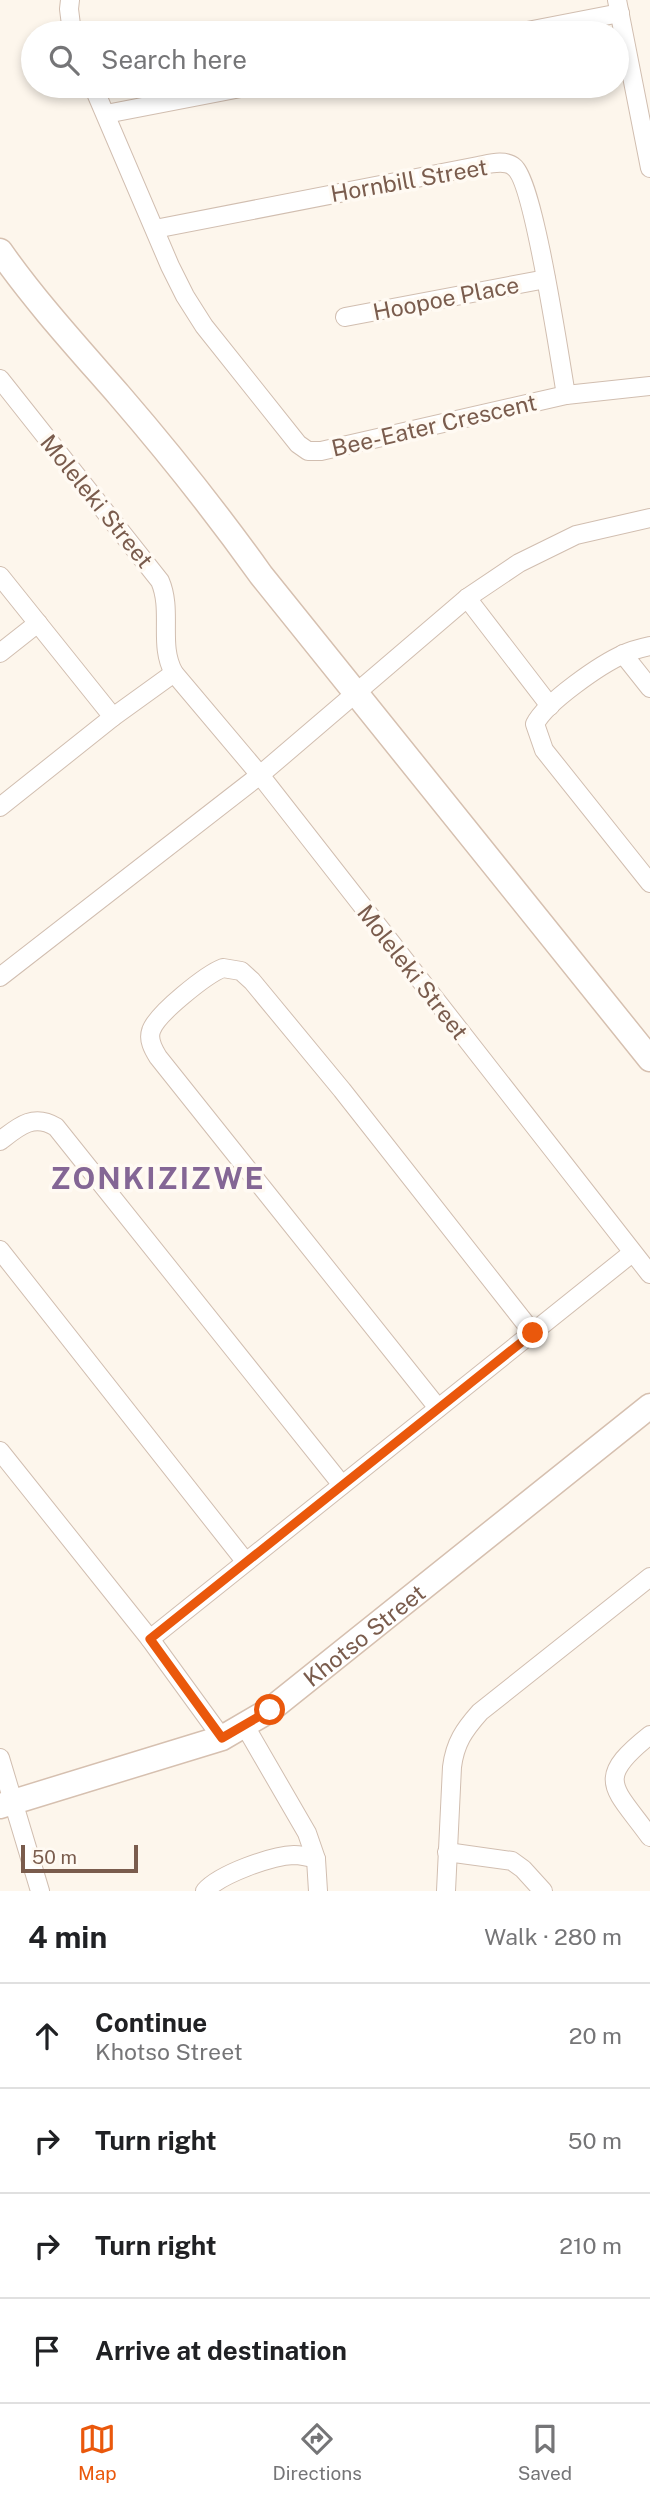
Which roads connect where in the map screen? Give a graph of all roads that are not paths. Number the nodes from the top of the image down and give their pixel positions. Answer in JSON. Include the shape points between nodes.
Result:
{"nodes":[{"id":1,"x":70,"y":0,"type":"edge"},
{"id":2,"x":619,"y":6,"type":"edge"},
{"id":3,"x":70,"y":21,"type":"edge"},
{"id":4,"x":562,"y":21,"type":"edge"},
{"id":5,"x":629,"y":58,"type":"edge"},
{"id":6,"x":99,"y":98,"type":"edge"},
{"id":7,"x":189,"y":98,"type":"edge"},
{"id":8,"x":106,"y":114,"type":"junction"},
{"id":9,"x":650,"y":168,"type":"edge"},
{"id":10,"x":155,"y":229,"type":"junction"},
{"id":11,"x":0,"y":251,"type":"edge"},
{"id":12,"x":546,"y":279,"type":"junction"},
{"id":13,"x":345,"y":317,"type":"dead end"},
{"id":14,"x":0,"y":379,"type":"edge"},
{"id":15,"x":650,"y":386,"type":"edge"},
{"id":16,"x":566,"y":395,"type":"junction"},
{"id":17,"x":650,"y":518,"type":"edge"},
{"id":18,"x":0,"y":576,"type":"edge"},
{"id":19,"x":467,"y":598,"type":"junction"},
{"id":20,"x":38,"y":623,"type":"junction"},
{"id":21,"x":650,"y":646,"type":"edge"},
{"id":22,"x":0,"y":653,"type":"edge"},
{"id":23,"x":623,"y":654,"type":"junction"},
{"id":24,"x":174,"y":673,"type":"junction"},
{"id":25,"x":650,"y":688,"type":"edge"},
{"id":26,"x":356,"y":694,"type":"junction"},
{"id":27,"x":550,"y":706,"type":"junction"},
{"id":28,"x":113,"y":717,"type":"junction"},
{"id":29,"x":260,"y":775,"type":"junction"},
{"id":30,"x":0,"y":807,"type":"edge"},
{"id":31,"x":650,"y":883,"type":"edge"},
{"id":32,"x":0,"y":977,"type":"edge"},
{"id":33,"x":650,"y":1059,"type":"edge"},
{"id":34,"x":0,"y":1141,"type":"edge"},
{"id":35,"x":0,"y":1250,"type":"edge"},
{"id":36,"x":632,"y":1253,"type":"junction"},
{"id":37,"x":650,"y":1274,"type":"edge"},
{"id":38,"x":533,"y":1333,"type":"junction"},
{"id":39,"x":650,"y":1406,"type":"edge"},
{"id":40,"x":438,"y":1408,"type":"junction"},
{"id":41,"x":0,"y":1451,"type":"edge"},
{"id":42,"x":342,"y":1485,"type":"junction"},
{"id":43,"x":245,"y":1561,"type":"junction"},
{"id":44,"x":650,"y":1577,"type":"edge"},
{"id":45,"x":150,"y":1639,"type":"junction"},
{"id":46,"x":244,"y":1726,"type":"junction"},
{"id":47,"x":650,"y":1735,"type":"edge"},
{"id":48,"x":222,"y":1738,"type":"junction"},
{"id":49,"x":0,"y":1758,"type":"edge"},
{"id":50,"x":7,"y":1804,"type":"edge"},
{"id":51,"x":650,"y":1837,"type":"edge"},
{"id":52,"x":447,"y":1852,"type":"junction"},
{"id":53,"x":316,"y":1859,"type":"junction"},
{"id":54,"x":40,"y":1891,"type":"edge"},
{"id":55,"x":205,"y":1891,"type":"edge"},
{"id":56,"x":318,"y":1891,"type":"edge"},
{"id":57,"x":446,"y":1891,"type":"edge"},
{"id":58,"x":543,"y":1891,"type":"edge"}],
"edges":[{"from":1,"to":3,"type":"street"},
{"from":2,"to":4,"type":"street"},
{"from":5,"to":9,"type":"street"},
{"from":6,"to":8,"type":"street","name":"Bee-Eater Crescent"},
{"from":7,"to":8,"type":"street"},
{"from":8,"to":10,"type":"street","name":"Bee-Eater Crescent"},
{"from":10,"to":12,"type":"street","name":"Hornbill Street","via":[[507,163],[523,180]]},
{"from":10,"to":16,"type":"street","name":"Bee-Eater Crescent","via":[[204,326],[308,451]]},
{"from":11,"to":26,"type":"street","via":[[203,496]]},
{"from":12,"to":13,"type":"street","name":"Hoopoe Place"},
{"from":12,"to":16,"type":"street","name":"Hornbill Street"},
{"from":14,"to":24,"type":"street","name":"Moleleki Street","via":[[160,581],[165,595],[167,660]]},
{"from":15,"to":16,"type":"street","name":"Bee-Eater Crescent"},
{"from":17,"to":19,"type":"street","via":[[576,535],[519,563]]},
{"from":18,"to":20,"type":"street"},
{"from":19,"to":26,"type":"street"},
{"from":19,"to":27,"type":"street"},
{"from":20,"to":22,"type":"street"},
{"from":20,"to":28,"type":"street"},
{"from":21,"to":23,"type":"street"},
{"from":23,"to":25,"type":"street"},
{"from":23,"to":27,"type":"street"},
{"from":24,"to":28,"type":"street"},
{"from":24,"to":29,"type":"street","name":"Moleleki Street"},
{"from":26,"to":29,"type":"street"},
{"from":26,"to":33,"type":"street"},
{"from":27,"to":31,"type":"street","via":[[535,724],[544,750]]},
{"from":28,"to":30,"type":"street"},
{"from":29,"to":32,"type":"street"},
{"from":29,"to":36,"type":"street","name":"Moleleki Street"},
{"from":34,"to":42,"type":"street","via":[[22,1124],[37,1120],[61,1132]]},
{"from":35,"to":43,"type":"street"},
{"from":36,"to":37,"type":"street","name":"Moleleki Street"},
{"from":36,"to":38,"type":"street"},
{"from":38,"to":40,"type":"street"},
{"from":38,"to":40,"type":"street","via":[[253,981],[241,971],[223,968],[203,980],[153,1026],[150,1038],[158,1058]]},
{"from":39,"to":46,"type":"street","name":"Khotso Street","via":[[270,1710]]},
{"from":40,"to":42,"type":"street"},
{"from":41,"to":45,"type":"street"},
{"from":42,"to":43,"type":"street"},
{"from":43,"to":45,"type":"street"},
{"from":44,"to":52,"type":"street","via":[[480,1712],[461,1735],[453,1760]]},
{"from":45,"to":48,"type":"street"},
{"from":46,"to":48,"type":"street","name":"Khotso Street"},
{"from":46,"to":53,"type":"street","via":[[303,1825]]},
{"from":47,"to":51,"type":"street","via":[[620,1762],[614,1781]]},
{"from":48,"to":50,"type":"street","name":"Khotso Street"},
{"from":49,"to":50,"type":"street"},
{"from":50,"to":54,"type":"street"},
{"from":52,"to":57,"type":"street"},
{"from":52,"to":58,"type":"street","via":[[512,1861]]},
{"from":53,"to":55,"type":"street","via":[[293,1855],[258,1864],[216,1881]]},
{"from":53,"to":56,"type":"street"}]}
